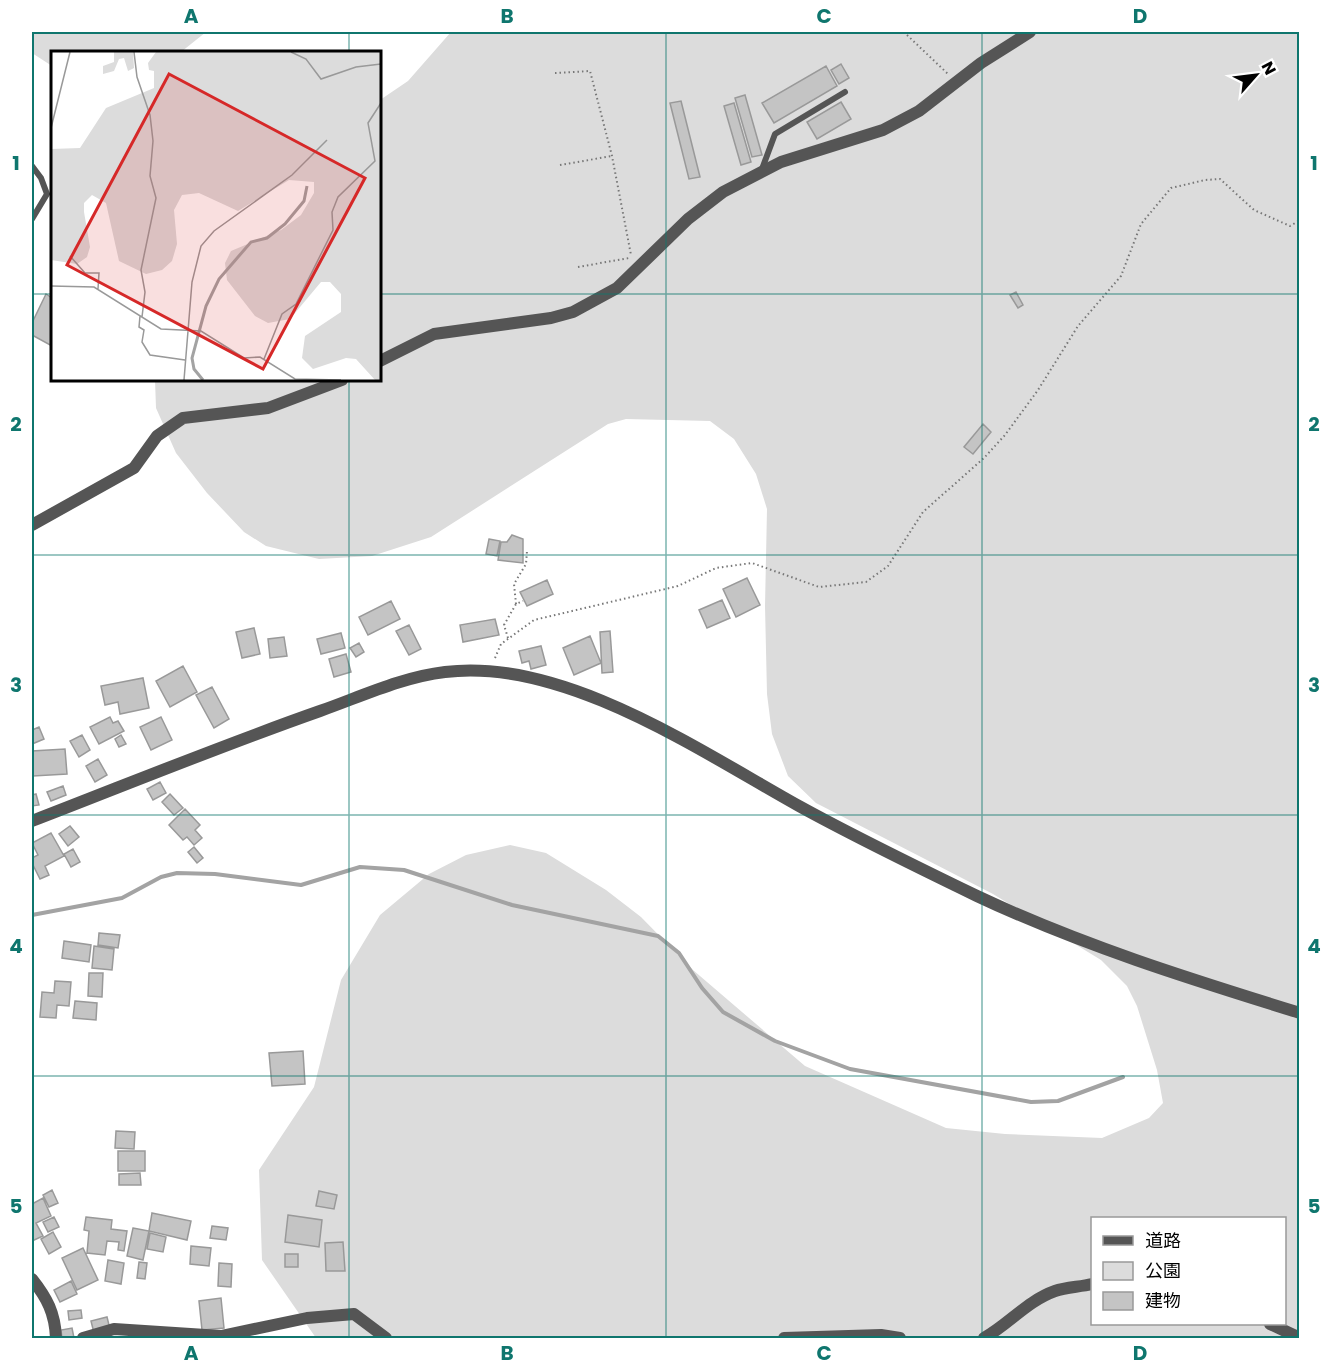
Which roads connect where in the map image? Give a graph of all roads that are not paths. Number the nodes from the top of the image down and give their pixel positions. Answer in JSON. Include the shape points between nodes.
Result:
{"nodes":[{"id":1,"x":1030,"y":32,"type":"edge"},
{"id":2,"x":845,"y":92,"type":"dead end"},
{"id":3,"x":32,"y":166,"type":"edge"},
{"id":4,"x":761,"y":173,"type":"junction"},
{"id":5,"x":32,"y":219,"type":"edge"},
{"id":6,"x":381,"y":360,"type":"edge"},
{"id":7,"x":339,"y":381,"type":"edge"},
{"id":8,"x":32,"y":525,"type":"edge"},
{"id":9,"x":32,"y":821,"type":"edge"},
{"id":10,"x":1299,"y":1013,"type":"edge"},
{"id":11,"x":32,"y":1279,"type":"edge"},
{"id":12,"x":1091,"y":1284,"type":"edge"},
{"id":13,"x":1274,"y":1325,"type":"edge"},
{"id":14,"x":56,"y":1338,"type":"edge"},
{"id":15,"x":83,"y":1338,"type":"edge"},
{"id":16,"x":386,"y":1338,"type":"edge"},
{"id":17,"x":784,"y":1338,"type":"edge"},
{"id":18,"x":900,"y":1338,"type":"edge"},
{"id":19,"x":984,"y":1338,"type":"edge"},
{"id":20,"x":1299,"y":1338,"type":"edge"}],
"edges":[{"from":1,"to":4,"type":"street","via":[[919,111],[883,130],[781,162]]},
{"from":2,"to":4,"type":"lane","via":[[775,134]]},
{"from":3,"to":5,"type":"lane","via":[[47,194]]},
{"from":4,"to":6,"type":"street","via":[[723,192],[688,219],[617,288],[573,312],[434,334]]},
{"from":7,"to":8,"type":"street","via":[[268,408],[183,418],[157,436],[134,468]]},
{"from":9,"to":10,"type":"street","via":[[265,730],[407,680],[446,672],[489,672],[538,679],[605,700],[979,897],[1140,963]]},
{"from":11,"to":14,"type":"street","via":[[48,1299]]},
{"from":12,"to":19,"type":"street","via":[[1054,1292],[1018,1312],[1005,1326]]},
{"from":13,"to":20,"type":"street"},
{"from":15,"to":16,"type":"street","via":[[114,1329],[221,1336],[307,1318],[354,1314]]},
{"from":17,"to":18,"type":"street"}]}
